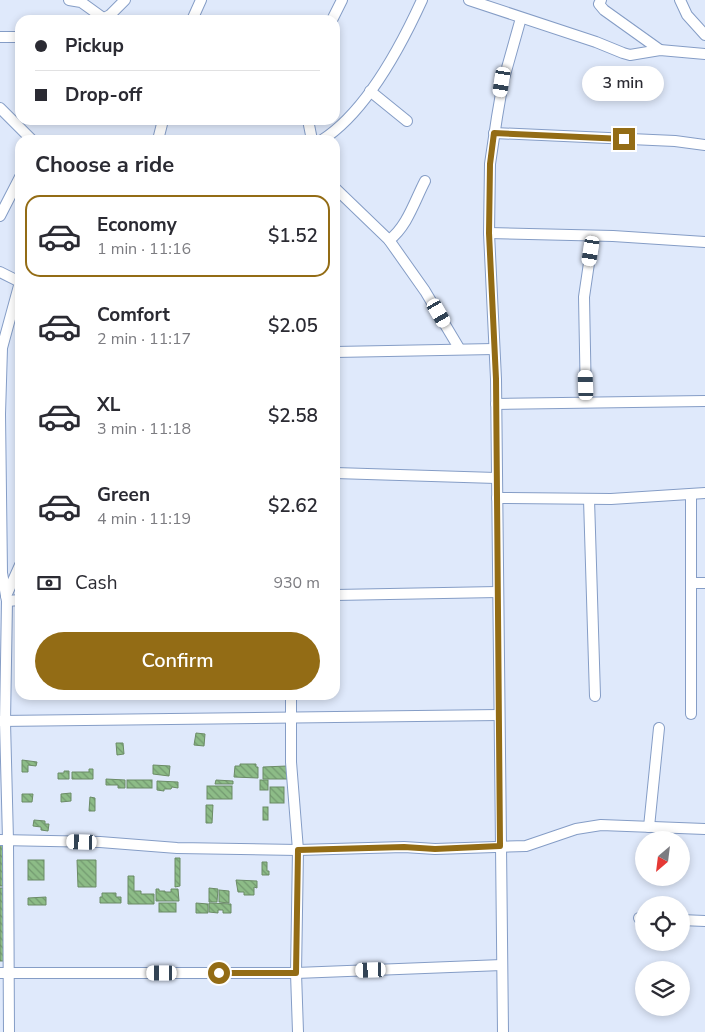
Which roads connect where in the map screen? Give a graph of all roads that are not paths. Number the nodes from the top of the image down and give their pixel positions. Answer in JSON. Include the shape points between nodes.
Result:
{"nodes":[{"id":1,"x":69,"y":0,"type":"edge"},
{"id":2,"x":125,"y":0,"type":"edge"},
{"id":3,"x":201,"y":0,"type":"edge"},
{"id":4,"x":342,"y":0,"type":"edge"},
{"id":5,"x":422,"y":0,"type":"edge"},
{"id":6,"x":469,"y":0,"type":"edge"},
{"id":7,"x":601,"y":0,"type":"edge"},
{"id":8,"x":680,"y":0,"type":"edge"},
{"id":9,"x":80,"y":1,"type":"edge"},
{"id":10,"x":500,"y":5,"type":"edge"},
{"id":11,"x":98,"y":15,"type":"edge"},
{"id":12,"x":110,"y":15,"type":"edge"},
{"id":13,"x":194,"y":15,"type":"edge"},
{"id":14,"x":334,"y":15,"type":"edge"},
{"id":15,"x":521,"y":18,"type":"junction"},
{"id":16,"x":705,"y":35,"type":"edge"},
{"id":17,"x":0,"y":37,"type":"edge"},
{"id":18,"x":15,"y":38,"type":"edge"},
{"id":19,"x":660,"y":50,"type":"junction"},
{"id":20,"x":705,"y":54,"type":"edge"},
{"id":21,"x":370,"y":91,"type":"junction"},
{"id":22,"x":0,"y":108,"type":"edge"},
{"id":23,"x":407,"y":122,"type":"dead end"},
{"id":24,"x":15,"y":123,"type":"edge"},
{"id":25,"x":17,"y":125,"type":"edge"},
{"id":26,"x":494,"y":133,"type":"junction"},
{"id":27,"x":27,"y":135,"type":"edge"},
{"id":28,"x":328,"y":135,"type":"edge"},
{"id":29,"x":705,"y":145,"type":"edge"},
{"id":30,"x":425,"y":181,"type":"dead end"},
{"id":31,"x":340,"y":193,"type":"edge"},
{"id":32,"x":15,"y":197,"type":"edge"},
{"id":33,"x":0,"y":216,"type":"edge"},
{"id":34,"x":489,"y":233,"type":"junction"},
{"id":35,"x":593,"y":236,"type":"junction"},
{"id":36,"x":389,"y":240,"type":"junction"},
{"id":37,"x":705,"y":242,"type":"edge"},
{"id":38,"x":0,"y":272,"type":"edge"},
{"id":39,"x":15,"y":280,"type":"edge"},
{"id":40,"x":15,"y":295,"type":"edge"},
{"id":41,"x":3,"y":327,"type":"edge"},
{"id":42,"x":459,"y":348,"type":"junction"},
{"id":43,"x":494,"y":348,"type":"junction"},
{"id":44,"x":340,"y":352,"type":"edge"},
{"id":45,"x":705,"y":400,"type":"edge"},
{"id":46,"x":586,"y":402,"type":"junction"},
{"id":47,"x":496,"y":404,"type":"junction"},
{"id":48,"x":340,"y":473,"type":"edge"},
{"id":49,"x":496,"y":478,"type":"junction"},
{"id":50,"x":705,"y":493,"type":"edge"},
{"id":51,"x":691,"y":495,"type":"junction"},
{"id":52,"x":497,"y":498,"type":"junction"},
{"id":53,"x":589,"y":499,"type":"junction"},
{"id":54,"x":15,"y":566,"type":"edge"},
{"id":55,"x":1,"y":573,"type":"edge"},
{"id":56,"x":15,"y":576,"type":"edge"},
{"id":57,"x":691,"y":583,"type":"junction"},
{"id":58,"x":705,"y":584,"type":"edge"},
{"id":59,"x":498,"y":592,"type":"junction"},
{"id":60,"x":340,"y":595,"type":"edge"},
{"id":61,"x":6,"y":598,"type":"junction"},
{"id":62,"x":15,"y":599,"type":"edge"},
{"id":63,"x":595,"y":696,"type":"dead end"},
{"id":64,"x":291,"y":700,"type":"edge"},
{"id":65,"x":691,"y":714,"type":"dead end"},
{"id":66,"x":499,"y":715,"type":"junction"},
{"id":67,"x":291,"y":718,"type":"junction"},
{"id":68,"x":3,"y":722,"type":"edge"},
{"id":69,"x":659,"y":728,"type":"dead end"},
{"id":70,"x":649,"y":827,"type":"junction"},
{"id":71,"x":705,"y":829,"type":"edge"},
{"id":72,"x":4,"y":840,"type":"edge"},
{"id":73,"x":500,"y":846,"type":"junction"},
{"id":74,"x":298,"y":850,"type":"junction"},
{"id":75,"x":690,"y":920,"type":"edge"},
{"id":76,"x":705,"y":921,"type":"edge"},
{"id":77,"x":502,"y":965,"type":"junction"},
{"id":78,"x":4,"y":973,"type":"edge"},
{"id":79,"x":296,"y":973,"type":"junction"},
{"id":80,"x":9,"y":1032,"type":"edge"},
{"id":81,"x":298,"y":1032,"type":"edge"},
{"id":82,"x":503,"y":1032,"type":"edge"}],
"edges":[{"from":1,"to":9,"type":"street"},
{"from":2,"to":12,"type":"street"},
{"from":3,"to":13,"type":"street"},
{"from":4,"to":14,"type":"street"},
{"from":5,"to":21,"type":"street","via":[[400,46]]},
{"from":6,"to":10,"type":"street"},
{"from":7,"to":19,"type":"street","via":[[599,4],[604,10]]},
{"from":8,"to":16,"type":"street","via":[[687,15]]},
{"from":9,"to":11,"type":"street"},
{"from":10,"to":15,"type":"street"},
{"from":15,"to":19,"type":"street","via":[[630,55]]},
{"from":15,"to":26,"type":"street","via":[[502,82]]},
{"from":17,"to":18,"type":"street"},
{"from":19,"to":20,"type":"street"},
{"from":21,"to":23,"type":"street"},
{"from":21,"to":28,"type":"street"},
{"from":22,"to":24,"type":"street"},
{"from":25,"to":27,"type":"street"},
{"from":26,"to":29,"type":"street"},
{"from":26,"to":34,"type":"street"},
{"from":30,"to":36,"type":"street","via":[[402,228]]},
{"from":31,"to":36,"type":"street"},
{"from":32,"to":33,"type":"street"},
{"from":34,"to":35,"type":"street"},
{"from":34,"to":43,"type":"street"},
{"from":35,"to":37,"type":"street"},
{"from":35,"to":46,"type":"street","via":[[584,297]]},
{"from":36,"to":42,"type":"street"},
{"from":38,"to":39,"type":"street"},
{"from":40,"to":41,"type":"street"},
{"from":41,"to":55,"type":"street"},
{"from":42,"to":43,"type":"street"},
{"from":42,"to":44,"type":"street"},
{"from":43,"to":47,"type":"street"},
{"from":45,"to":46,"type":"street"},
{"from":46,"to":47,"type":"street"},
{"from":47,"to":49,"type":"street"},
{"from":48,"to":49,"type":"street"},
{"from":49,"to":52,"type":"street"},
{"from":50,"to":51,"type":"street"},
{"from":51,"to":53,"type":"street"},
{"from":51,"to":57,"type":"street"},
{"from":52,"to":53,"type":"street"},
{"from":52,"to":59,"type":"street"},
{"from":53,"to":63,"type":"street"},
{"from":54,"to":55,"type":"street"},
{"from":55,"to":61,"type":"street"},
{"from":56,"to":61,"type":"street"},
{"from":57,"to":58,"type":"street"},
{"from":57,"to":65,"type":"street"},
{"from":59,"to":60,"type":"street"},
{"from":59,"to":66,"type":"street"},
{"from":61,"to":62,"type":"street"},
{"from":61,"to":68,"type":"street"},
{"from":64,"to":67,"type":"street"},
{"from":66,"to":67,"type":"street"},
{"from":66,"to":73,"type":"street"},
{"from":67,"to":68,"type":"street"},
{"from":67,"to":74,"type":"street"},
{"from":68,"to":72,"type":"street"},
{"from":69,"to":70,"type":"street"},
{"from":70,"to":71,"type":"street"},
{"from":70,"to":73,"type":"street","via":[[601,824],[576,828],[526,846]]},
{"from":72,"to":74,"type":"street"},
{"from":72,"to":78,"type":"street"},
{"from":73,"to":74,"type":"street"},
{"from":73,"to":77,"type":"street"},
{"from":74,"to":79,"type":"street"},
{"from":75,"to":76,"type":"street"},
{"from":77,"to":79,"type":"street"},
{"from":77,"to":82,"type":"street"},
{"from":78,"to":79,"type":"street"},
{"from":78,"to":80,"type":"street"},
{"from":79,"to":81,"type":"street"}]}
